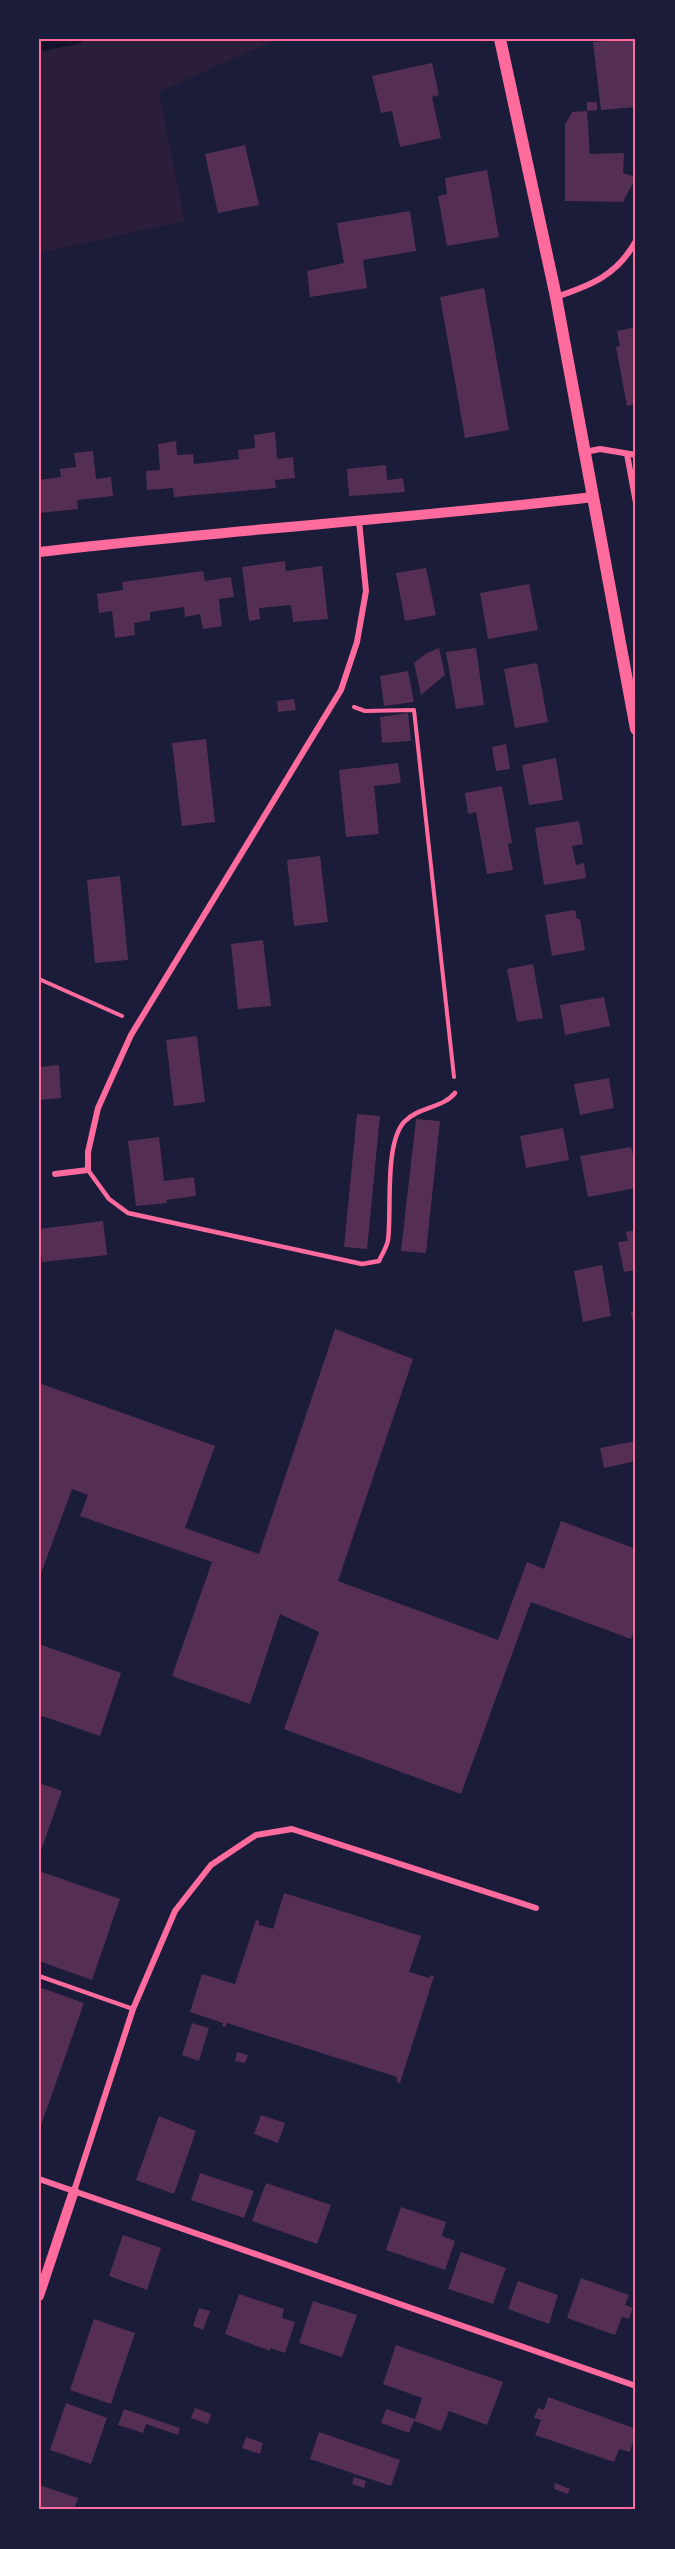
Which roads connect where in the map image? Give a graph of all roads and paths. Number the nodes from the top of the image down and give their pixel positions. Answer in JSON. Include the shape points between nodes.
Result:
{"nodes":[{"id":1,"x":500,"y":39,"type":"edge"},
{"id":2,"x":636,"y":241,"type":"edge"},
{"id":3,"x":556,"y":297,"type":"junction"},
{"id":4,"x":584,"y":452,"type":"junction"},
{"id":5,"x":627,"y":454,"type":"junction"},
{"id":6,"x":636,"y":455,"type":"edge"},
{"id":7,"x":593,"y":497,"type":"junction"},
{"id":8,"x":636,"y":503,"type":"edge"},
{"id":9,"x":359,"y":521,"type":"junction"},
{"id":10,"x":39,"y":552,"type":"edge"},
{"id":11,"x":336,"y":699,"type":"junction"},
{"id":12,"x":636,"y":729,"type":"edge"},
{"id":13,"x":39,"y":979,"type":"edge"},
{"id":14,"x":139,"y":1023,"type":"junction"},
{"id":15,"x":456,"y":1093,"type":"joint"},
{"id":16,"x":88,"y":1170,"type":"junction"},
{"id":17,"x":55,"y":1174,"type":"dead end"},
{"id":18,"x":536,"y":1908,"type":"dead end"},
{"id":19,"x":39,"y":1976,"type":"edge"},
{"id":20,"x":133,"y":2009,"type":"junction"},
{"id":21,"x":39,"y":2179,"type":"edge"},
{"id":22,"x":74,"y":2191,"type":"junction"},
{"id":23,"x":39,"y":2296,"type":"edge"},
{"id":24,"x":636,"y":2386,"type":"edge"}],
"edges":[{"from":1,"to":3,"type":"main road"},
{"from":2,"to":3,"type":"street","via":[[627,257],[605,277]]},
{"from":3,"to":4,"type":"main road"},
{"from":4,"to":5,"type":"street","via":[[600,449]]},
{"from":4,"to":7,"type":"main road"},
{"from":5,"to":6,"type":"street"},
{"from":5,"to":8,"type":"street"},
{"from":7,"to":9,"type":"street"},
{"from":7,"to":12,"type":"main road"},
{"from":9,"to":10,"type":"street"},
{"from":9,"to":11,"type":"street","via":[[366,591],[357,642]]},
{"from":11,"to":14,"type":"street"},
{"from":11,"to":15,"type":"path","via":[[365,711],[414,710]]},
{"from":13,"to":14,"type":"path"},
{"from":14,"to":16,"type":"street","via":[[98,1108]]},
{"from":15,"to":16,"type":"lane","via":[[403,1123],[394,1146],[388,1242],[379,1261],[362,1264],[128,1214],[109,1199]]},
{"from":16,"to":17,"type":"street"},
{"from":18,"to":20,"type":"street","via":[[292,1828],[256,1835],[211,1865],[174,1911]]},
{"from":19,"to":20,"type":"lane"},
{"from":20,"to":22,"type":"street"},
{"from":21,"to":22,"type":"street"},
{"from":22,"to":23,"type":"street"},
{"from":22,"to":24,"type":"street"}]}
